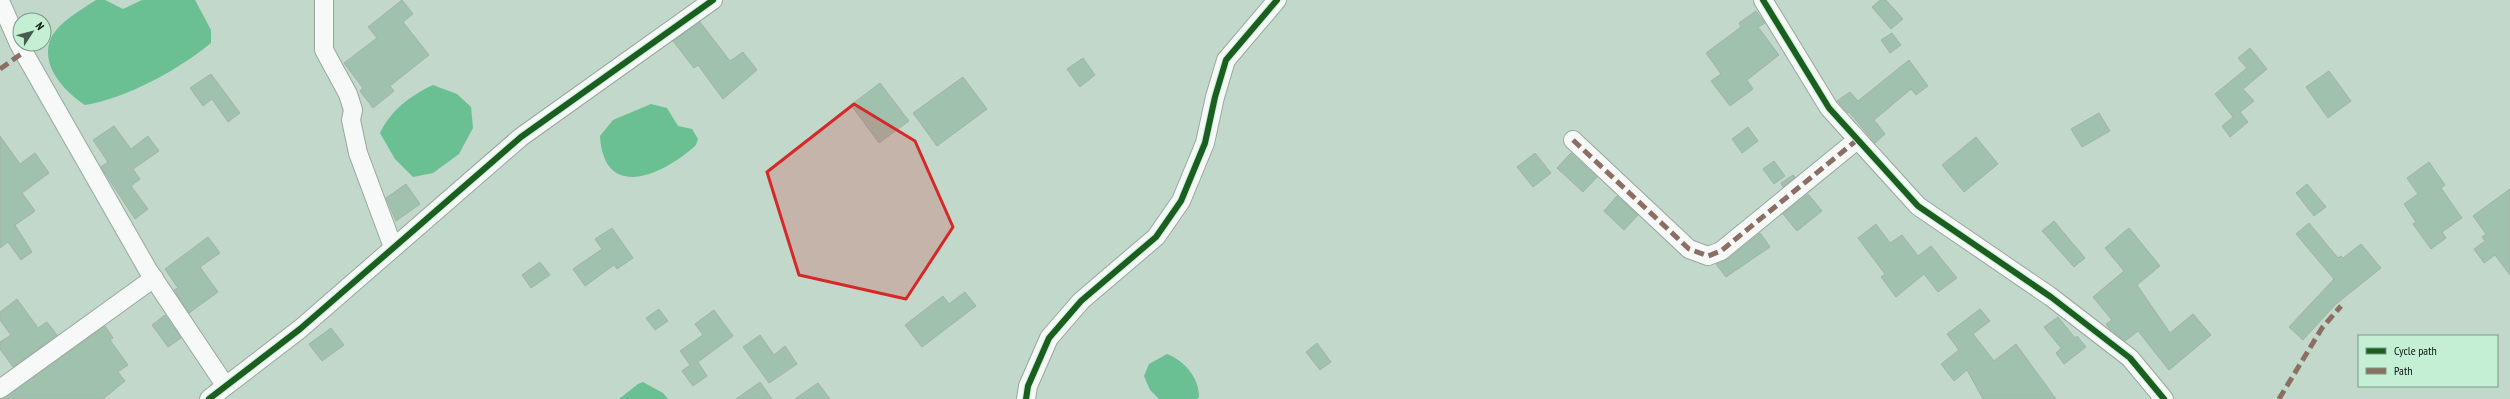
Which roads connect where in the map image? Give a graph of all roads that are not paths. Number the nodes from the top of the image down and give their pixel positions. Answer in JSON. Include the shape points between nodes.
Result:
{"nodes":[{"id":1,"x":324,"y":0,"type":"edge"},
{"id":2,"x":713,"y":0,"type":"edge"},
{"id":3,"x":1277,"y":0,"type":"edge"},
{"id":4,"x":1763,"y":0,"type":"edge"},
{"id":5,"x":0,"y":1,"type":"edge"},
{"id":6,"x":1573,"y":140,"type":"dead end"},
{"id":7,"x":1857,"y":140,"type":"junction"},
{"id":8,"x":393,"y":247,"type":"junction"},
{"id":9,"x":154,"y":278,"type":"junction"},
{"id":10,"x":225,"y":385,"type":"junction"},
{"id":11,"x":0,"y":389,"type":"edge"},
{"id":12,"x":209,"y":399,"type":"edge"},
{"id":13,"x":1026,"y":399,"type":"edge"},
{"id":14,"x":2164,"y":399,"type":"edge"}],
"edges":[{"from":1,"to":8,"type":"street","via":[[324,50],[354,110],[351,120],[358,153]]},
{"from":2,"to":8,"type":"street","via":[[521,137]]},
{"from":3,"to":13,"type":"street","via":[[1226,60],[1205,143],[1181,201],[1156,237],[1081,301],[1049,338],[1028,386]]},
{"from":4,"to":7,"type":"street","via":[[1829,108]]},
{"from":5,"to":9,"type":"street","via":[[19,44]]},
{"from":6,"to":7,"type":"street","via":[[1689,250],[1708,256],[1721,251]]},
{"from":7,"to":14,"type":"street","via":[[1918,206],[2051,297],[2130,358]]},
{"from":8,"to":10,"type":"street","via":[[300,330]]},
{"from":9,"to":10,"type":"street"},
{"from":9,"to":11,"type":"street"},
{"from":10,"to":12,"type":"street"}]}
